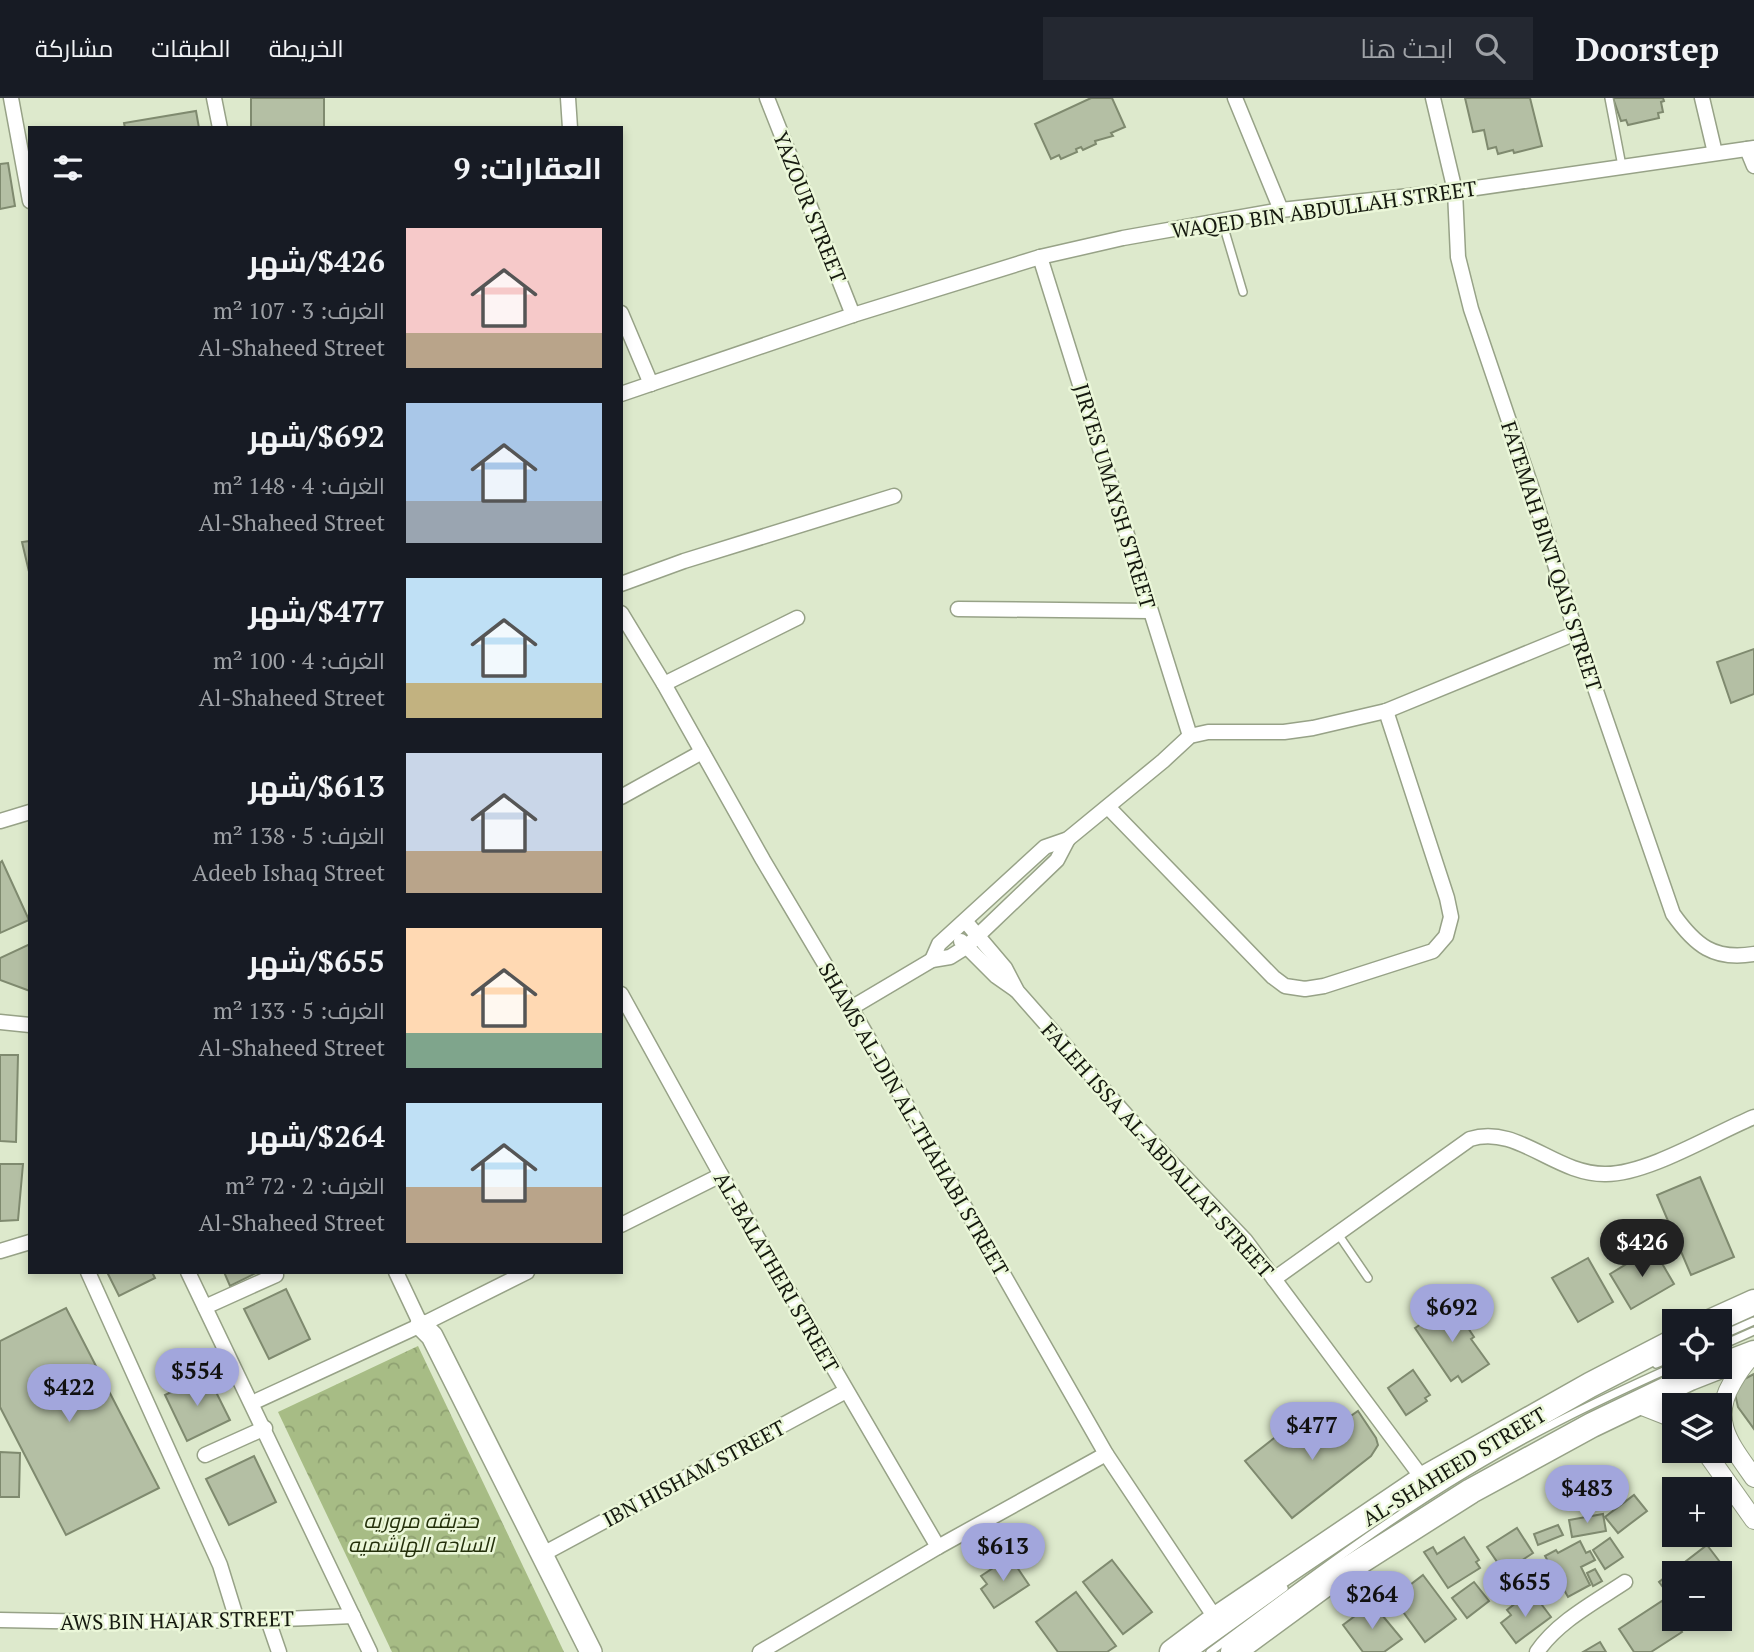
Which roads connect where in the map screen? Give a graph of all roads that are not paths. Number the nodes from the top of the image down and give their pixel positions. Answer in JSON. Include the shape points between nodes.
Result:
{"nodes":[{"id":1,"x":11,"y":98,"type":"edge"},
{"id":2,"x":214,"y":98,"type":"edge"},
{"id":3,"x":568,"y":98,"type":"edge"},
{"id":4,"x":767,"y":98,"type":"edge"},
{"id":5,"x":1235,"y":98,"type":"edge"},
{"id":6,"x":1433,"y":98,"type":"edge"},
{"id":7,"x":1609,"y":98,"type":"edge"},
{"id":8,"x":1702,"y":98,"type":"edge"},
{"id":9,"x":220,"y":126,"type":"edge"},
{"id":10,"x":570,"y":126,"type":"edge"},
{"id":11,"x":1750,"y":148,"type":"edge"},
{"id":12,"x":1714,"y":153,"type":"junction"},
{"id":13,"x":1622,"y":166,"type":"junction"},
{"id":14,"x":1754,"y":166,"type":"edge"},
{"id":15,"x":28,"y":190,"type":"edge"},
{"id":16,"x":1455,"y":191,"type":"junction"},
{"id":17,"x":1281,"y":210,"type":"junction"},
{"id":18,"x":1222,"y":221,"type":"junction"},
{"id":19,"x":1040,"y":257,"type":"junction"},
{"id":20,"x":1243,"y":292,"type":"dead end"},
{"id":21,"x":853,"y":315,"type":"junction"},
{"id":22,"x":623,"y":318,"type":"edge"},
{"id":23,"x":651,"y":384,"type":"junction"},
{"id":24,"x":623,"y":393,"type":"edge"},
{"id":25,"x":894,"y":496,"type":"dead end"},
{"id":26,"x":623,"y":583,"type":"edge"},
{"id":27,"x":958,"y":609,"type":"dead end"},
{"id":28,"x":1150,"y":611,"type":"junction"},
{"id":29,"x":623,"y":616,"type":"edge"},
{"id":30,"x":797,"y":618,"type":"dead end"},
{"id":31,"x":1576,"y":633,"type":"junction"},
{"id":32,"x":664,"y":684,"type":"junction"},
{"id":33,"x":1386,"y":711,"type":"junction"},
{"id":34,"x":1190,"y":736,"type":"junction"},
{"id":35,"x":702,"y":752,"type":"junction"},
{"id":36,"x":623,"y":796,"type":"edge"},
{"id":37,"x":1108,"y":807,"type":"junction"},
{"id":38,"x":28,"y":813,"type":"edge"},
{"id":39,"x":0,"y":821,"type":"edge"},
{"id":40,"x":1068,"y":839,"type":"junction"},
{"id":41,"x":966,"y":922,"type":"junction"},
{"id":42,"x":953,"y":932,"type":"junction"},
{"id":43,"x":978,"y":935,"type":"junction"},
{"id":44,"x":966,"y":947,"type":"junction"},
{"id":45,"x":1754,"y":954,"type":"edge"},
{"id":46,"x":932,"y":960,"type":"junction"},
{"id":47,"x":1017,"y":991,"type":"junction"},
{"id":48,"x":851,"y":1008,"type":"junction"},
{"id":49,"x":627,"y":1018,"type":"edge"},
{"id":50,"x":0,"y":1022,"type":"edge"},
{"id":51,"x":28,"y":1024,"type":"edge"},
{"id":52,"x":1754,"y":1117,"type":"edge"},
{"id":53,"x":721,"y":1175,"type":"junction"},
{"id":54,"x":623,"y":1224,"type":"edge"},
{"id":55,"x":1338,"y":1234,"type":"junction"},
{"id":56,"x":28,"y":1243,"type":"edge"},
{"id":57,"x":0,"y":1251,"type":"edge"},
{"id":58,"x":89,"y":1274,"type":"edge"},
{"id":59,"x":189,"y":1274,"type":"edge"},
{"id":60,"x":397,"y":1274,"type":"edge"},
{"id":61,"x":523,"y":1274,"type":"edge"},
{"id":62,"x":276,"y":1275,"type":"dead end"},
{"id":63,"x":1368,"y":1278,"type":"dead end"},
{"id":64,"x":1274,"y":1279,"type":"junction"},
{"id":65,"x":1754,"y":1302,"type":"edge"},
{"id":66,"x":205,"y":1307,"type":"junction"},
{"id":67,"x":1732,"y":1312,"type":"edge"},
{"id":68,"x":1754,"y":1321,"type":"edge"},
{"id":69,"x":421,"y":1325,"type":"junction"},
{"id":70,"x":1732,"y":1331,"type":"edge"},
{"id":71,"x":1754,"y":1331,"type":"edge"},
{"id":72,"x":1732,"y":1341,"type":"edge"},
{"id":73,"x":1662,"y":1348,"type":"edge"},
{"id":74,"x":1754,"y":1354,"type":"edge"},
{"id":75,"x":1662,"y":1362,"type":"edge"},
{"id":76,"x":1732,"y":1362,"type":"edge"},
{"id":77,"x":1643,"y":1370,"type":"dead end"},
{"id":78,"x":1662,"y":1372,"type":"edge"},
{"id":79,"x":1686,"y":1379,"type":"edge"},
{"id":80,"x":846,"y":1391,"type":"junction"},
{"id":81,"x":1726,"y":1393,"type":"edge"},
{"id":82,"x":1591,"y":1395,"type":"dead end"},
{"id":83,"x":253,"y":1403,"type":"junction"},
{"id":84,"x":1637,"y":1404,"type":"junction"},
{"id":85,"x":1662,"y":1414,"type":"edge"},
{"id":86,"x":265,"y":1429,"type":"junction"},
{"id":87,"x":1732,"y":1444,"type":"edge"},
{"id":88,"x":1106,"y":1454,"type":"junction"},
{"id":89,"x":205,"y":1455,"type":"dead end"},
{"id":90,"x":1714,"y":1463,"type":"edge"},
{"id":91,"x":1754,"y":1478,"type":"edge"},
{"id":92,"x":1423,"y":1479,"type":"junction"},
{"id":93,"x":1754,"y":1520,"type":"edge"},
{"id":94,"x":938,"y":1547,"type":"junction"},
{"id":95,"x":543,"y":1554,"type":"junction"},
{"id":96,"x":1625,"y":1581,"type":"dead end"},
{"id":97,"x":353,"y":1616,"type":"junction"},
{"id":98,"x":1216,"y":1619,"type":"junction"},
{"id":99,"x":0,"y":1620,"type":"edge"},
{"id":100,"x":237,"y":1620,"type":"junction"},
{"id":101,"x":268,"y":1620,"type":"junction"},
{"id":102,"x":279,"y":1652,"type":"edge"},
{"id":103,"x":370,"y":1652,"type":"edge"},
{"id":104,"x":575,"y":1652,"type":"edge"},
{"id":105,"x":591,"y":1652,"type":"edge"},
{"id":106,"x":760,"y":1652,"type":"edge"},
{"id":107,"x":1172,"y":1652,"type":"edge"},
{"id":108,"x":1195,"y":1652,"type":"edge"},
{"id":109,"x":1210,"y":1652,"type":"edge"},
{"id":110,"x":1233,"y":1652,"type":"edge"},
{"id":111,"x":1537,"y":1652,"type":"edge"}],
"edges":[{"from":1,"to":15,"type":"street"},
{"from":2,"to":9,"type":"street"},
{"from":3,"to":10,"type":"street"},
{"from":4,"to":21,"type":"street","name":"YAZOUR STREET"},
{"from":5,"to":17,"type":"street"},
{"from":6,"to":16,"type":"street","name":"FATEMAH BINT QAIS STREET"},
{"from":7,"to":13,"type":"lane"},
{"from":8,"to":12,"type":"street"},
{"from":11,"to":12,"type":"street","name":"WAQED BIN ABDULLAH STREET"},
{"from":11,"to":14,"type":"street"},
{"from":12,"to":13,"type":"street","name":"WAQED BIN ABDULLAH STREET"},
{"from":13,"to":16,"type":"street","name":"WAQED BIN ABDULLAH STREET"},
{"from":16,"to":17,"type":"street","name":"WAQED BIN ABDULLAH STREET"},
{"from":16,"to":31,"type":"street","name":"FATEMAH BINT QAIS STREET","via":[[1458,257],[1471,309]]},
{"from":17,"to":18,"type":"street","name":"WAQED BIN ABDULLAH STREET"},
{"from":18,"to":19,"type":"street","name":"WAQED BIN ABDULLAH STREET"},
{"from":18,"to":20,"type":"lane"},
{"from":19,"to":21,"type":"street","name":"WAQED BIN ABDULLAH STREET"},
{"from":19,"to":28,"type":"street","name":"JIRYES UMAYSH STREET"},
{"from":21,"to":23,"type":"street","name":"WAQED BIN ABDULLAH STREET"},
{"from":22,"to":23,"type":"street"},
{"from":23,"to":24,"type":"street","name":"WAQED BIN ABDULLAH STREET"},
{"from":25,"to":26,"type":"street"},
{"from":27,"to":28,"type":"street"},
{"from":28,"to":34,"type":"street","name":"JIRYES UMAYSH STREET"},
{"from":29,"to":32,"type":"street","name":"SHAMS AL-DIN AL-THAHABI STREET"},
{"from":30,"to":32,"type":"street"},
{"from":31,"to":33,"type":"street"},
{"from":31,"to":45,"type":"street","name":"FATEMAH BINT QAIS STREET","via":[[1673,914],[1704,948],[1738,957]]},
{"from":32,"to":35,"type":"street","name":"SHAMS AL-DIN AL-THAHABI STREET"},
{"from":33,"to":34,"type":"street","via":[[1284,732]]},
{"from":33,"to":37,"type":"street","via":[[1451,917],[1446,936],[1433,951],[1324,986],[1285,986]]},
{"from":34,"to":37,"type":"street"},
{"from":35,"to":36,"type":"street"},
{"from":35,"to":48,"type":"street","name":"SHAMS AL-DIN AL-THAHABI STREET"},
{"from":37,"to":40,"type":"street"},
{"from":38,"to":39,"type":"street"},
{"from":40,"to":41,"type":"street","via":[[1045,848]]},
{"from":40,"to":43,"type":"street","via":[[1057,860]]},
{"from":41,"to":42,"type":"street"},
{"from":41,"to":43,"type":"street","name":"FALEH ISSA AL-ABDALLAT STREET"},
{"from":42,"to":44,"type":"street","name":"FALEH ISSA AL-ABDALLAT STREET"},
{"from":42,"to":46,"type":"street","via":[[939,944]]},
{"from":43,"to":44,"type":"street"},
{"from":43,"to":47,"type":"street","name":"FALEH ISSA AL-ABDALLAT STREET"},
{"from":44,"to":46,"type":"street","via":[[950,957]]},
{"from":44,"to":47,"type":"street","name":"FALEH ISSA AL-ABDALLAT STREET"},
{"from":46,"to":48,"type":"street"},
{"from":47,"to":64,"type":"street","name":"FALEH ISSA AL-ABDALLAT STREET","via":[[1245,1240]]},
{"from":48,"to":88,"type":"street","name":"SHAMS AL-DIN AL-THAHABI STREET"},
{"from":49,"to":53,"type":"street","name":"AL-BALATHERI STREET"},
{"from":50,"to":51,"type":"street"},
{"from":52,"to":55,"type":"street","via":[[1643,1168],[1605,1174],[1566,1167],[1505,1137],[1481,1135],[1460,1145]]},
{"from":53,"to":54,"type":"street"},
{"from":53,"to":80,"type":"street","name":"AL-BALATHERI STREET"},
{"from":55,"to":63,"type":"lane"},
{"from":55,"to":64,"type":"street"},
{"from":56,"to":57,"type":"street"},
{"from":58,"to":100,"type":"street","via":[[220,1565]]},
{"from":59,"to":66,"type":"street"},
{"from":60,"to":69,"type":"street"},
{"from":61,"to":69,"type":"street"},
{"from":62,"to":66,"type":"street"},
{"from":64,"to":92,"type":"street","name":"FALEH ISSA AL-ABDALLAT STREET"},
{"from":65,"to":67,"type":"highway"},
{"from":66,"to":83,"type":"street"},
{"from":68,"to":70,"type":"lane"},
{"from":69,"to":83,"type":"street"},
{"from":69,"to":95,"type":"main road","via":[[432,1336]]},
{"from":69,"to":104,"type":"main road","via":[[424,1346]]},
{"from":71,"to":72,"type":"lane"},
{"from":73,"to":92,"type":"highway","name":"AL-SHAHEED STREET"},
{"from":74,"to":76,"type":"highway","name":"AL-SHAHEED STREET"},
{"from":74,"to":81,"type":"street"},
{"from":75,"to":77,"type":"lane"},
{"from":78,"to":109,"type":"lane","via":[[1595,1401],[1466,1472],[1357,1544]]},
{"from":79,"to":84,"type":"highway","name":"AL-SHAHEED STREET"},
{"from":80,"to":94,"type":"street","name":"AL-BALATHERI STREET"},
{"from":80,"to":95,"type":"street","name":"IBN HISHAM STREET"},
{"from":82,"to":108,"type":"lane","via":[[1517,1433],[1408,1499]]},
{"from":83,"to":86,"type":"street"},
{"from":84,"to":85,"type":"street"},
{"from":84,"to":110,"type":"highway","name":"AL-SHAHEED STREET","via":[[1452,1503],[1331,1580]]},
{"from":86,"to":89,"type":"street"},
{"from":86,"to":97,"type":"street"},
{"from":87,"to":91,"type":"street"},
{"from":88,"to":94,"type":"street"},
{"from":88,"to":98,"type":"street","name":"SHAMS AL-DIN AL-THAHABI STREET"},
{"from":90,"to":93,"type":"street"},
{"from":92,"to":98,"type":"highway","name":"AL-SHAHEED STREET"},
{"from":94,"to":106,"type":"street"},
{"from":95,"to":105,"type":"main road"},
{"from":96,"to":111,"type":"street","via":[[1547,1637]]},
{"from":97,"to":101,"type":"street","name":"AWS BIN HAJAR STREET"},
{"from":97,"to":103,"type":"street"},
{"from":98,"to":107,"type":"highway","name":"AL-SHAHEED STREET"},
{"from":99,"to":100,"type":"street","name":"AWS BIN HAJAR STREET"},
{"from":100,"to":101,"type":"street","name":"AWS BIN HAJAR STREET"},
{"from":101,"to":102,"type":"street"}]}
